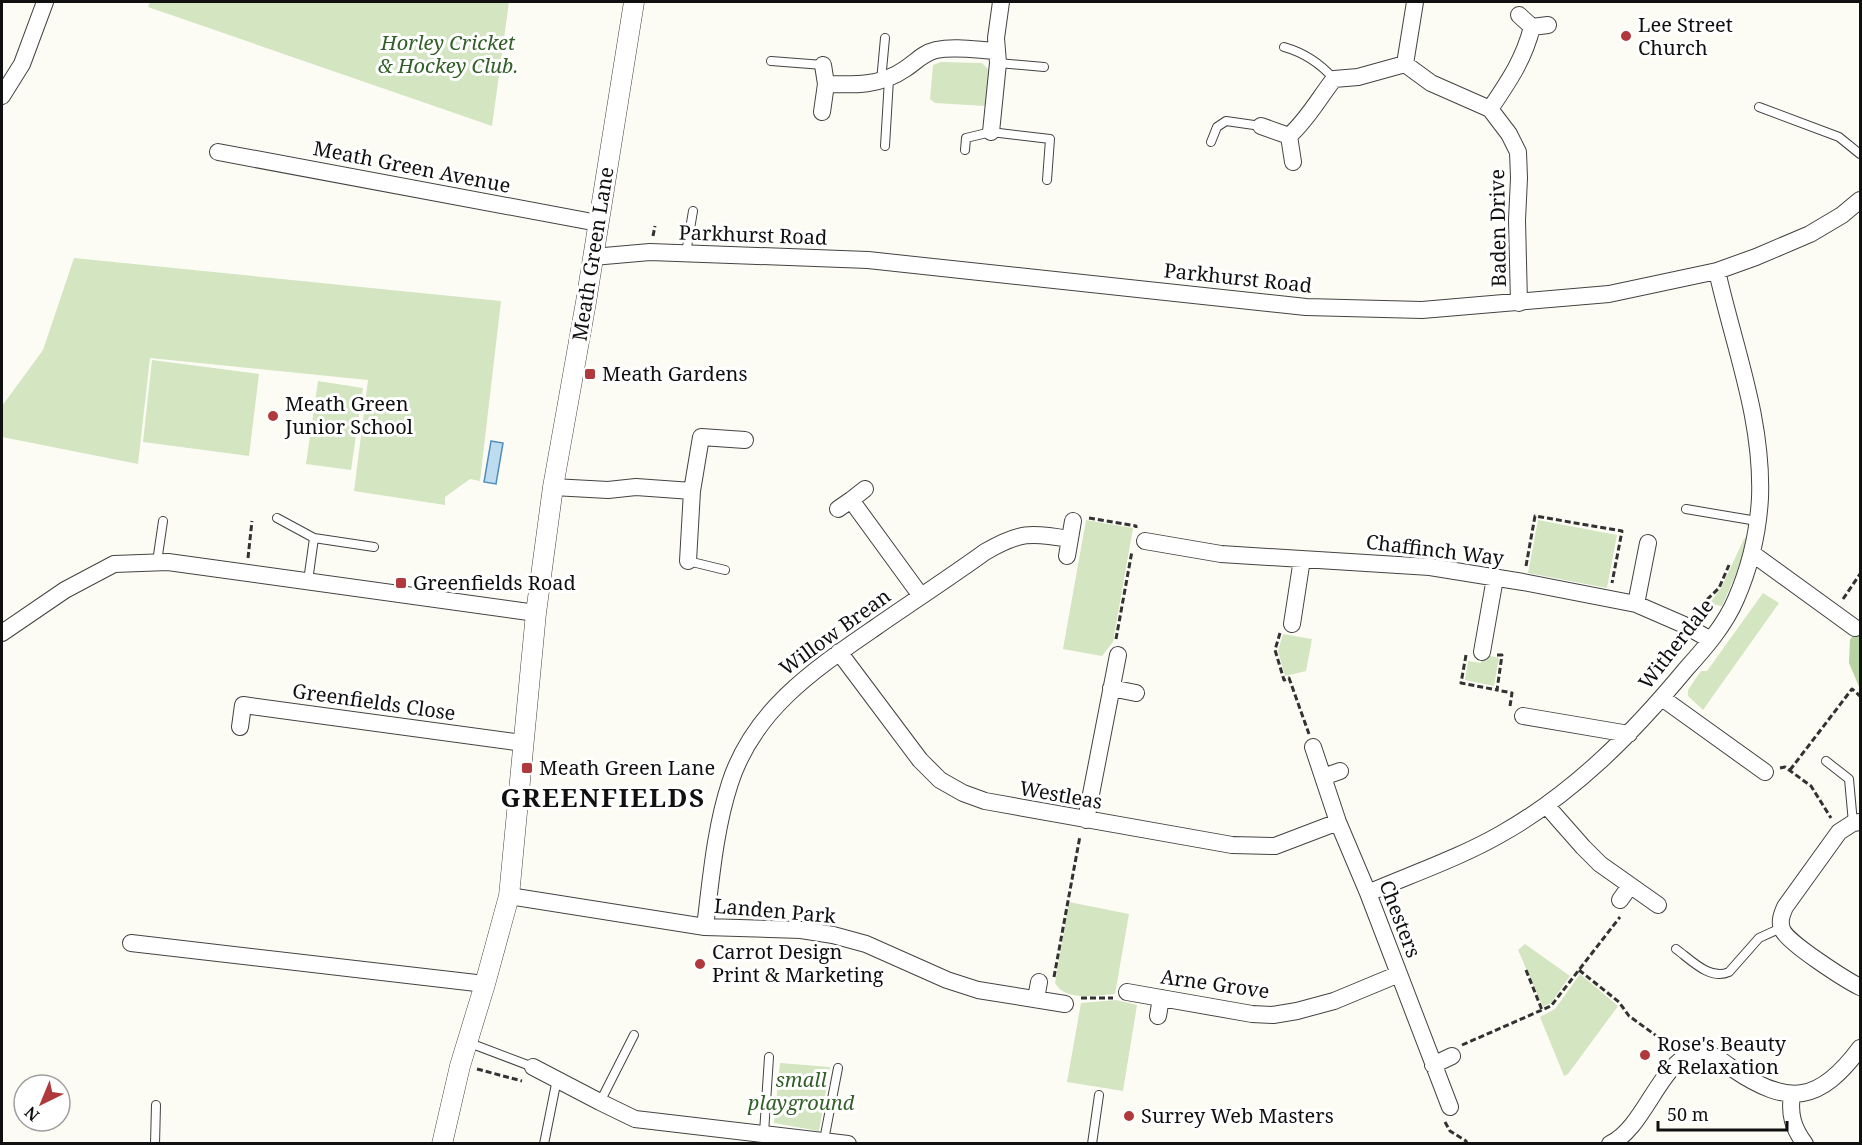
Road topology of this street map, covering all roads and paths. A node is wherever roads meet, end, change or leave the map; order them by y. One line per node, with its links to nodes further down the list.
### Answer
1 (45, 2): 16 (street)
2 (634, 2): 32 (street, Meath Green Lane)
3 (1000, 2): 8 (street)
4 (1415, 2): 10 (street)
5 (1519, 15): 18 (street)
6 (885, 38): 14 (lane)
7 (1284, 47): 13 (lane)
8 (997, 57): 12 (lane); 14 (street); 21 (street)
9 (771, 61): 11 (lane)
10 (1405, 64): 13 (street); 18 (street, Baden Drive)
11 (823, 65): 15 (street)
12 (1044, 67)
13 (1334, 79): 22 (street)
14 (885, 80): 15 (street); 24 (lane)
15 (825, 84): 19 (street)
16 (2, 96)
17 (1759, 107): 27 (lane)
18 (1490, 109): 36 (street, Baden Drive)
19 (822, 112)
20 (1261, 126): 22 (street); 23 (lane)
21 (992, 132): 25 (lane); 29 (lane)
22 (1289, 136): 28 (street)
23 (1211, 142)
24 (885, 146)
25 (965, 150)
26 (218, 152): 32 (street, Meath Green Avenue)
27 (1860, 154)
28 (1293, 162)
29 (1047, 180)
30 (1860, 200): 35 (street, Parkhurst Road)
31 (693, 211): 33 (lane)
32 (598, 223): 34 (street, Meath Green Lane)
33 (686, 254): 34 (street, Parkhurst Road); 36 (street, Parkhurst Road)
34 (593, 257): 38 (street, Meath Green Lane)
35 (1717, 271): 36 (street, Parkhurst Road); 46 (street, Witherdale)
36 (1520, 303)
37 (745, 440): 40 (street)
38 (553, 487): 40 (street); 67 (street, Meath Green Lane)
39 (865, 489): 64 (street)
40 (692, 491): 55 (street)
41 (1686, 509): 46 (lane)
42 (277, 519): 47 (lane)
43 (163, 520): 57 (lane)
44 (1073, 520): 48 (street); 49 (path)
45 (252, 521): 59 (path)
46 (1757, 521): 52 (street, Witherdale)
47 (314, 538): 51 (lane); 62 (lane)
48 (1070, 539): 53 (street); 64 (street, Willow Brean)
49 (1140, 540): 54 (street, Chaffinch Way); 76 (path)
50 (1648, 543): 66 (street)
51 (374, 547)
52 (1753, 554): 68 (street); 73 (street, Witherdale)
53 (1067, 556)
54 (1302, 559): 61 (street, Chaffinch Way); 69 (street)
55 (688, 561): 58 (lane)
56 (1731, 561): 70 (path)
57 (157, 562): 59 (street); 72 (street)
58 (725, 570)
59 (246, 573): 62 (street)
60 (1860, 574): 68 (path)
61 (1494, 578): 63 (street, Chaffinch Way); 75 (street)
62 (308, 581): 67 (street)
63 (1523, 582): 65 (street, Chaffinch Way); 65 (path)
64 (921, 596): 74 (street, Willow Brean)
65 (1609, 598): 66 (street, Chaffinch Way)
66 (1635, 604): 70 (street, Chaffinch Way)
67 (536, 613): 85 (street, Meath Green Lane)
68 (1833, 613): 71 (street)
69 (1292, 624): 86 (path)
70 (1682, 624): 73 (street, Chaffinch Way)
71 (1855, 628)
72 (2, 633)
73 (1711, 640): 81 (street, Witherdale)
74 (840, 652): 93 (street, Westleas); 101 (street, Willow Brean)
75 (1482, 652): 78 (path); 78 (path)
76 (1118, 655): 77 (street)
77 (1111, 688): 79 (street); 93 (street)
78 (1497, 690): 82 (path)
79 (1136, 693)
80 (1860, 696): 88 (path)
81 (1662, 699): 84 (street, Witherdale); 90 (street)
82 (1523, 716): 84 (street)
83 (240, 727): 85 (street, Greenfields Close)
84 (1629, 734): 92 (street, Witherdale)
85 (523, 743): 98 (street, Meath Green Lane)
86 (1313, 747): 91 (street, Chesters)
87 (1826, 760): 95 (lane)
88 (1790, 770): 90 (path); 95 (path)
89 (1340, 771): 91 (street)
90 (1765, 772)
91 (1323, 777): 94 (street, Chesters)
92 (1546, 805): 96 (street); 97 (street, Witherdale)
93 (1084, 820): 94 (street, Westleas); 108 (path)
94 (1338, 822): 97 (street, Chesters)
95 (1851, 826): 102 (street)
96 (1635, 889): 99 (street); 100 (street); 106 (path)
97 (1368, 893): 107 (street, Chesters)
98 (509, 896): 101 (street, Landen Park); 109 (street, Meath Green Lane)
99 (1620, 900)
100 (1658, 905)
101 (705, 927): 113 (street, Landen Park)
102 (1781, 928): 104 (lane); 110 (street)
103 (131, 943): 109 (street)
104 (1676, 949)
105 (1526, 970): 115 (path)
106 (1579, 970): 115 (path); 121 (path)
107 (1399, 974): 112 (street, Arne Grove); 123 (street, Chesters)
108 (1046, 982): 113 (street)
109 (486, 984): 118 (street, Meath Green Lane)
110 (1860, 987)
111 (1127, 992): 112 (street, Arne Grove); 114 (path)
112 (1161, 998): 116 (street)
113 (1036, 999): 114 (street, Landen Park)
114 (1065, 1005)
115 (1542, 1010): 120 (path)
116 (1158, 1016)
117 (634, 1035): 129 (lane)
118 (467, 1042): 124 (lane); 135 (street, Meath Green Lane)
119 (1860, 1048): 128 (street)
120 (1457, 1051): 123 (street)
121 (1686, 1056): 128 (street); 140 (street)
122 (769, 1057): 132 (lane)
123 (1433, 1065): 131 (street, Chesters)
124 (533, 1066): 126 (street)
125 (838, 1068): 133 (lane)
126 (557, 1079): 129 (street); 136 (lane)
127 (1099, 1095): 138 (lane)
128 (1792, 1095): 141 (street)
129 (600, 1102): 132 (street)
130 (156, 1105): 134 (lane)
131 (1450, 1107): 139 (path)
132 (764, 1133): 133 (street)
133 (824, 1140): 137 (street)
134 (155, 1143)
135 (442, 1143)
136 (544, 1143)
137 (848, 1143)
138 (1092, 1143)
139 (1467, 1143)
140 (1612, 1143)
141 (1805, 1143)

